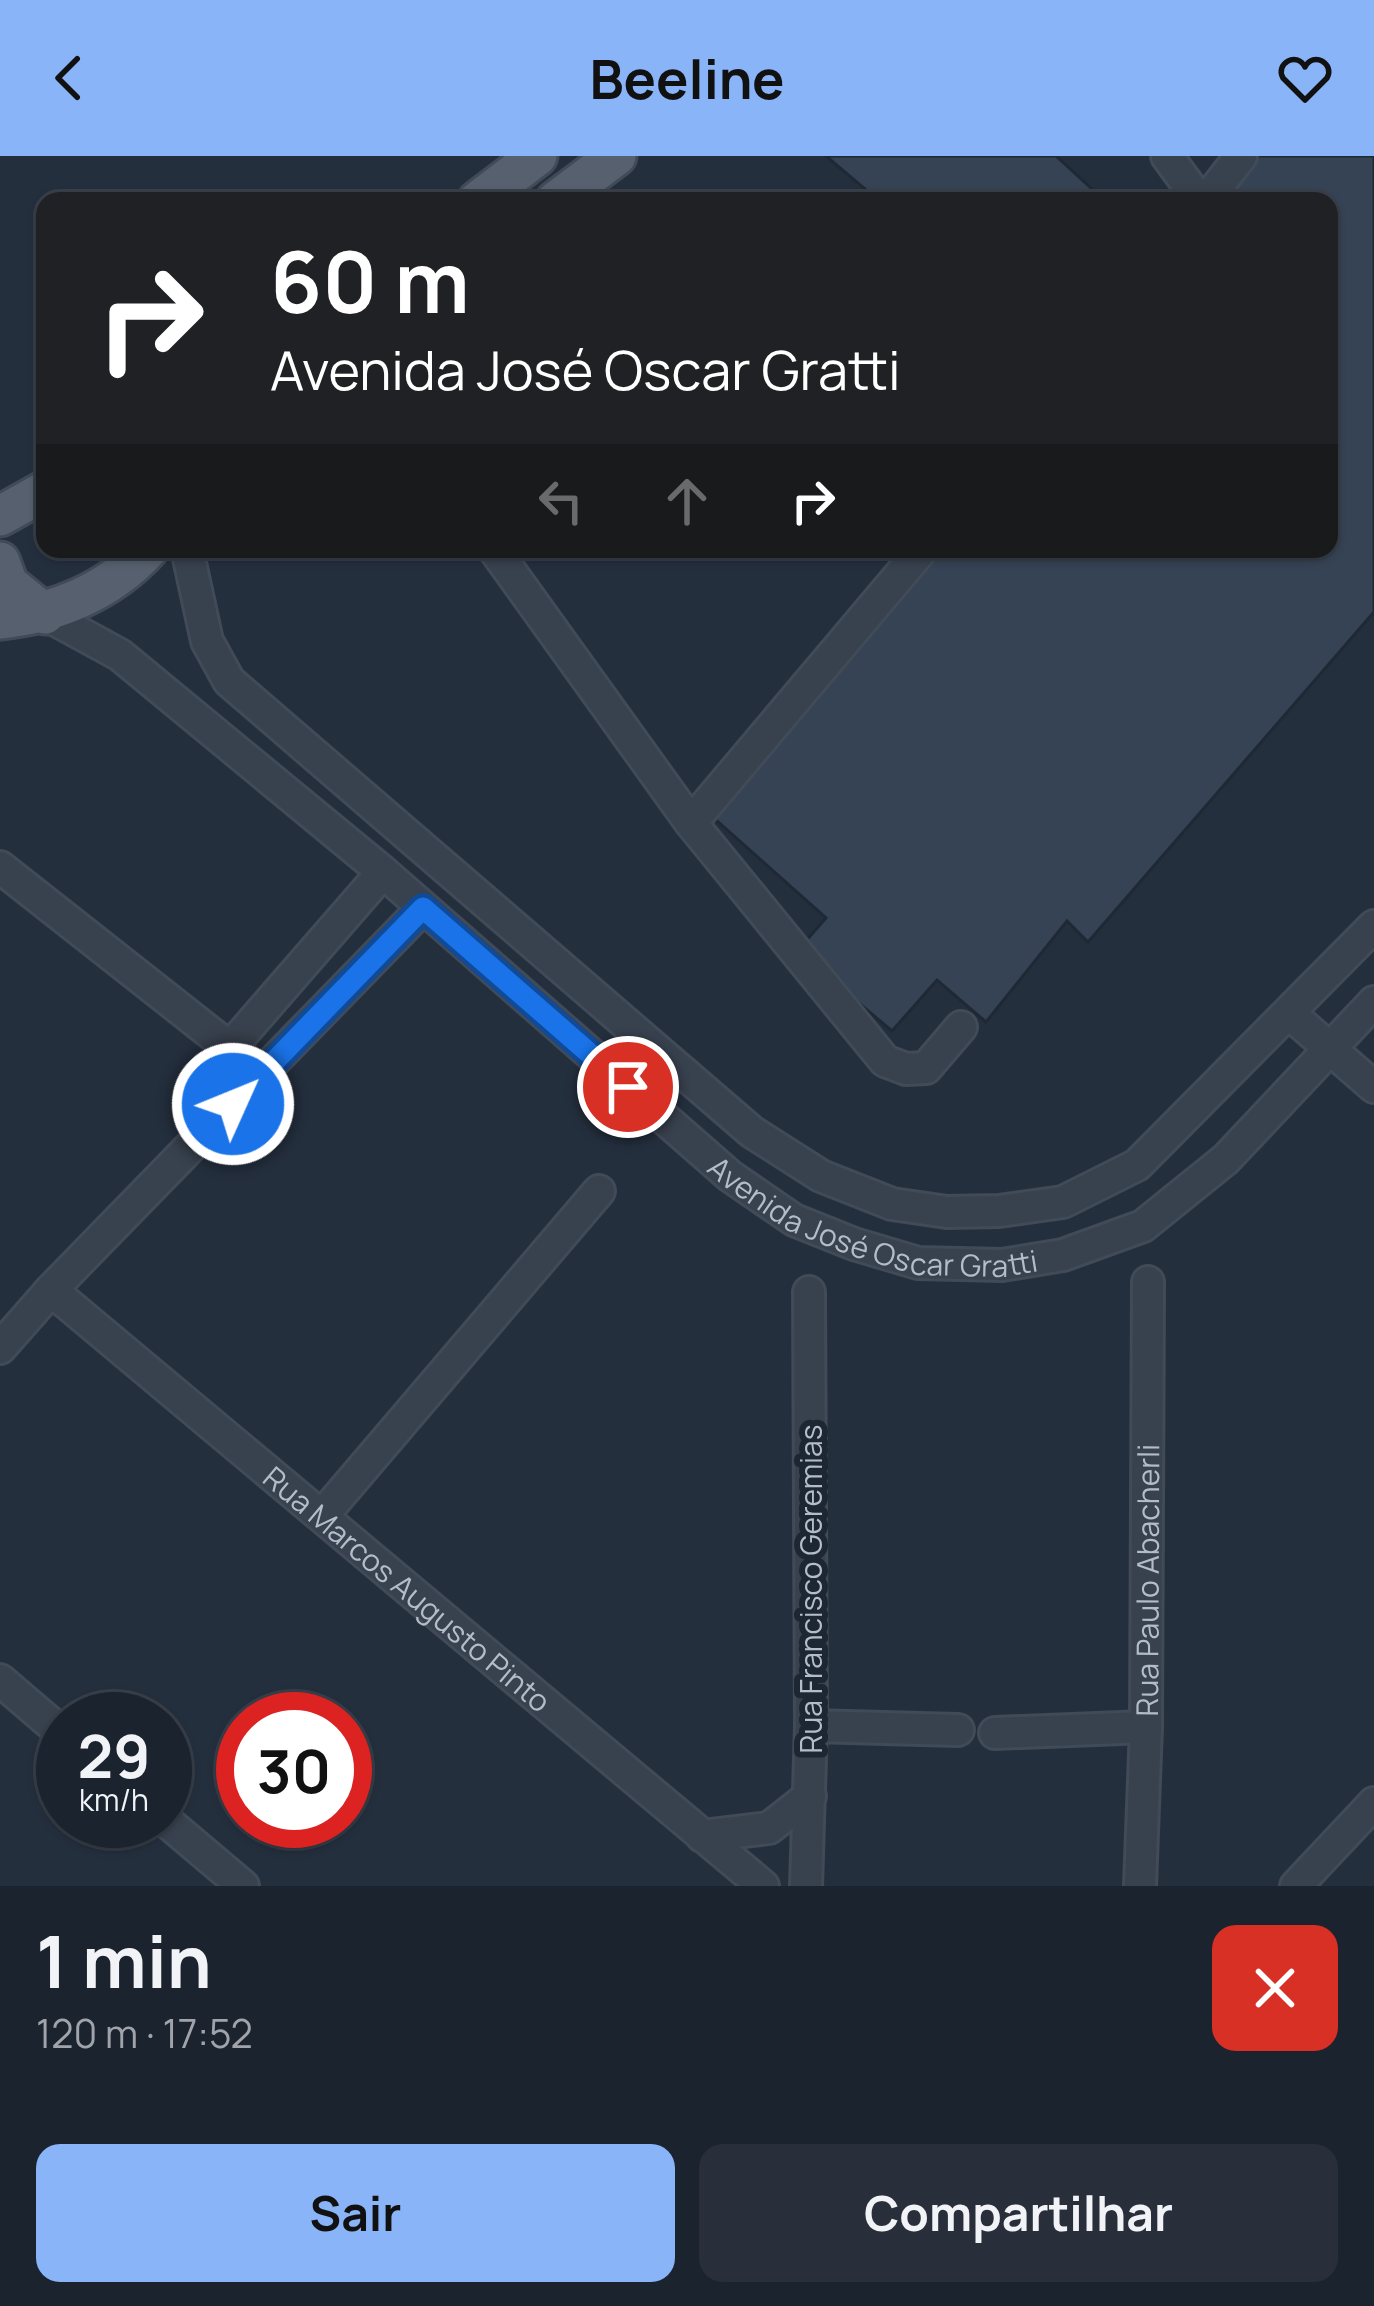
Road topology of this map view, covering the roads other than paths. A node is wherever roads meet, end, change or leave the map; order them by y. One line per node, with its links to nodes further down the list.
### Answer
1 (537, 156): 5 (main road)
2 (616, 156): 6 (main road)
3 (1167, 156): 7 (street)
4 (1241, 156): 8 (street)
5 (490, 192)
6 (568, 192)
7 (1196, 192)
8 (1211, 192)
9 (36, 496): 10 (main road)
10 (0, 517)
11 (137, 558): 16 (main road)
12 (189, 558): 25 (street, Avenida José Oscar Gratti)
13 (500, 558): 18 (street)
14 (914, 558): 18 (street)
15 (0, 562): 16 (main road)
16 (44, 614): 17 (main road); 20 (street, Avenida José Oscar Gratti)
17 (0, 619)
18 (691, 823): 26 (street)
19 (0, 867): 27 (street)
20 (383, 872): 21 (street, Avenida José Oscar Gratti); 27 (street)
21 (423, 908): 28 (street, Avenida José Oscar Gratti); 29 (street)
22 (1374, 926): 23 (street, Avenida José Oscar Gratti)
23 (1332, 971): 24 (street); 25 (street, Avenida José Oscar Gratti)
24 (1373, 1007): 28 (street, Avenida José Oscar Gratti)
25 (1290, 1014): 28 (street)
26 (962, 1027)
27 (229, 1049): 29 (street); 31 (street)
28 (1328, 1049): 30 (street)
29 (264, 1075): 31 (street)
30 (1374, 1087)
31 (202, 1132): 34 (street)
32 (599, 1191): 39 (street)
33 (1148, 1282): 43 (street, Rua Paulo Abacherli)
34 (51, 1290): 37 (street); 39 (street, Rua Marcos Augusto Pinto)
35 (809, 1292): 42 (street, Rua Francisco Geremias)
36 (0, 1297): 37 (street)
37 (26, 1317): 38 (street)
38 (0, 1348)
39 (322, 1516): 48 (street, Rua Marcos Augusto Pinto)
40 (0, 1680): 41 (street)
41 (36, 1710)
42 (812, 1726): 44 (street); 46 (street, Rua Francisco Geremias)
43 (1146, 1727): 45 (street); 50 (street, Rua Paulo Abacherli)
44 (958, 1730)
45 (994, 1733)
46 (810, 1796): 48 (street); 53 (street, Rua Francisco Geremias)
47 (1371, 1813): 54 (street)
48 (702, 1836): 52 (street, Rua Marcos Augusto Pinto)
49 (192, 1843): 51 (street)
50 (1143, 1883)
51 (243, 1886)
52 (763, 1886)
53 (806, 1886)
54 (1296, 1886)

